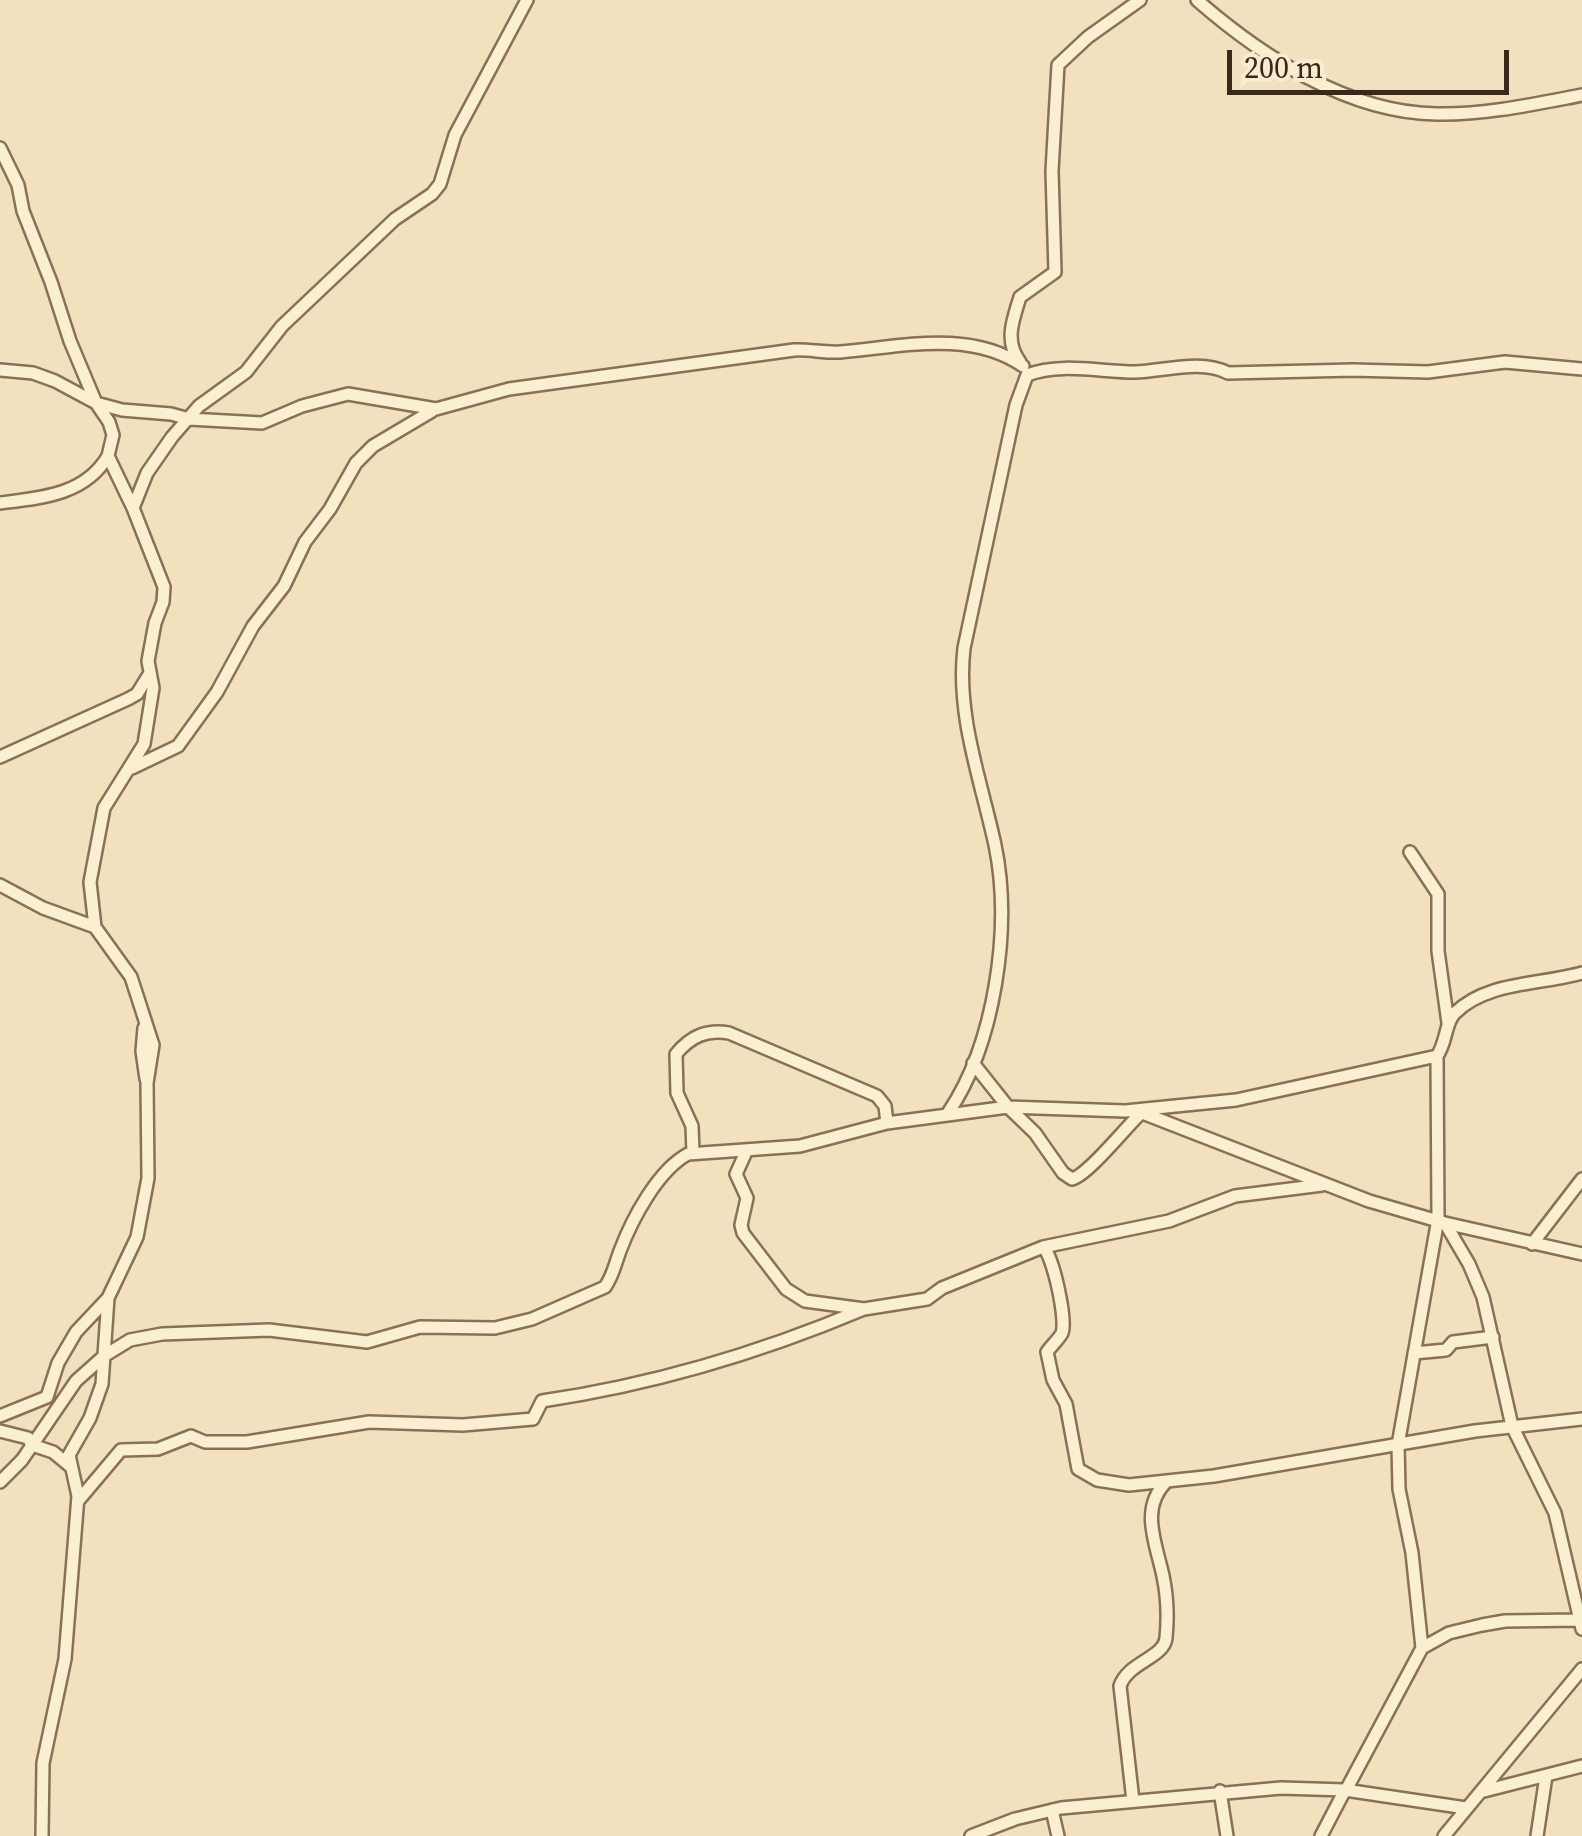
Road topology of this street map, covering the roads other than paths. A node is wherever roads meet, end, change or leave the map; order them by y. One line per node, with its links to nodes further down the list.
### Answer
1 (527, 0): 11 (street)
2 (1140, 0): 8 (street)
3 (1197, 0): 4 (street)
4 (1582, 95)
5 (0, 148): 9 (street)
6 (1582, 369): 8 (street)
7 (0, 370): 9 (street)
8 (1025, 370): 10 (street); 26 (street)
9 (96, 403): 11 (street); 12 (street)
10 (436, 409): 11 (street); 19 (street)
11 (188, 419): 14 (street)
12 (108, 456): 13 (street); 14 (street)
13 (0, 503)
14 (133, 508): 15 (street)
15 (148, 661): 16 (street); 17 (street)
16 (153, 688): 17 (street); 19 (street)
17 (138, 694): 18 (street)
18 (0, 758)
19 (130, 769): 22 (street)
20 (1410, 852): 24 (street)
21 (0, 885): 22 (street)
22 (95, 927): 40 (street)
23 (1582, 973): 24 (street)
24 (1448, 1023): 25 (street)
25 (1437, 1056): 28 (street); 36 (street)
26 (973, 1064): 27 (street); 30 (street)
27 (1008, 1107): 28 (street); 29 (street); 30 (street)
28 (1126, 1111): 29 (street)
29 (1142, 1112): 35 (street)
30 (948, 1113): 31 (street)
31 (887, 1123): 32 (street); 33 (street)
32 (746, 1152): 33 (street); 41 (street)
33 (693, 1153): 44 (street)
34 (1582, 1179): 37 (street)
35 (1322, 1185): 36 (street); 38 (street)
36 (1441, 1221): 37 (street); 42 (street); 43 (street)
37 (1532, 1244): 39 (street)
38 (1043, 1246): 41 (street); 52 (street)
39 (1582, 1254)
40 (108, 1298): 44 (street); 45 (street)
41 (864, 1308): 54 (street)
42 (1493, 1337): 43 (street); 47 (street)
43 (1414, 1353): 50 (street)
44 (104, 1356): 49 (street); 51 (street)
45 (0, 1416)
46 (1582, 1419): 47 (street)
47 (1512, 1426): 50 (street); 55 (street)
48 (0, 1431): 49 (street)
49 (32, 1445): 51 (street); 53 (street)
50 (1398, 1445): 52 (street); 56 (street)
51 (70, 1466): 54 (street)
52 (1167, 1481): 63 (street)
53 (0, 1482)
54 (75, 1504): 66 (street)
55 (1580, 1624): 56 (street)
56 (1422, 1648): 60 (street)
57 (1582, 1668): 62 (street)
58 (1582, 1766): 59 (street)
59 (1546, 1776): 62 (street); 72 (street)
60 (1345, 1791): 61 (street); 64 (street); 70 (street)
61 (1220, 1792): 63 (street); 69 (street)
62 (1483, 1792): 64 (street)
63 (1132, 1801): 65 (street)
64 (1466, 1808): 71 (street)
65 (1052, 1810): 67 (street); 68 (street)
66 (42, 1836)
67 (971, 1836)
68 (1058, 1836)
69 (1226, 1836)
70 (1321, 1836)
71 (1444, 1836)
72 (1537, 1836)

